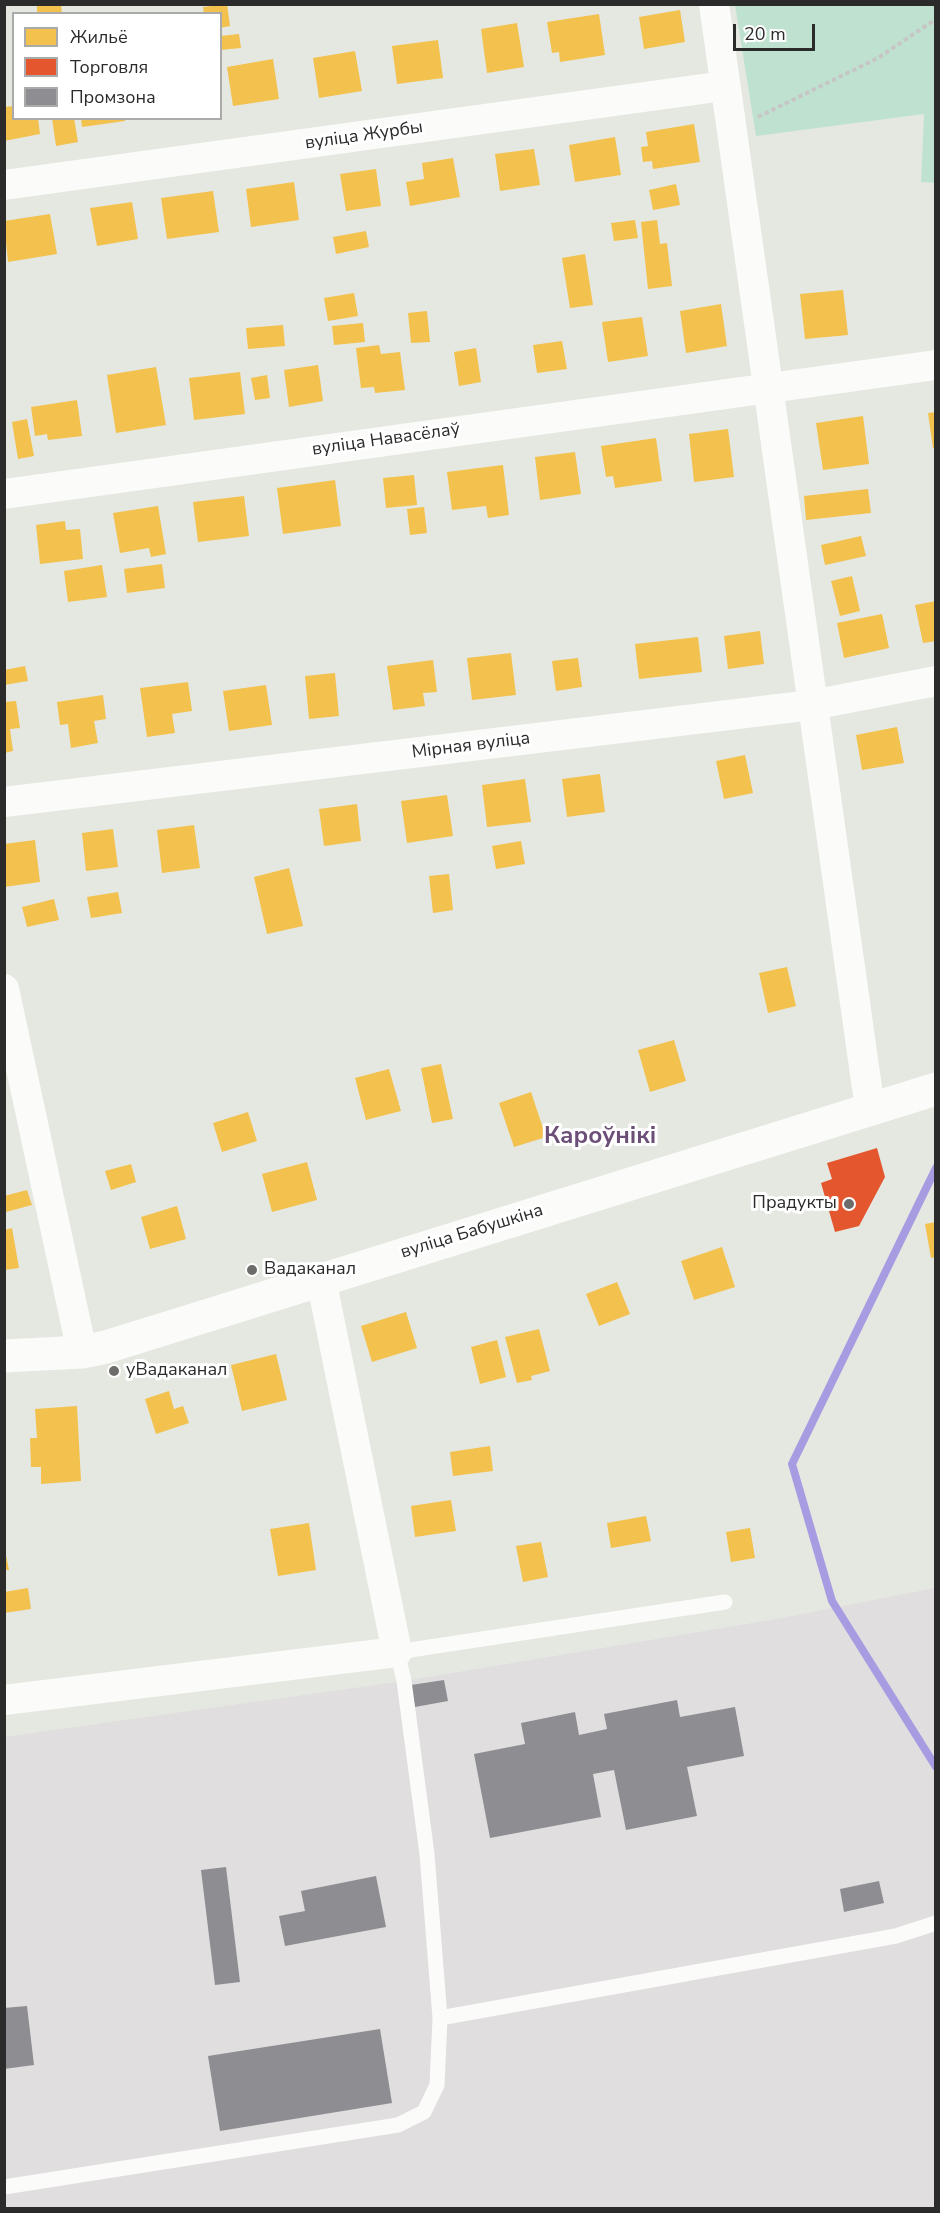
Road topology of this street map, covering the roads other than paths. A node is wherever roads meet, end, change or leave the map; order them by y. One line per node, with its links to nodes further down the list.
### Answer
1 (714, 4): 2 (street)
2 (724, 86): 3 (street, вуліца Журбы); 5 (street)
3 (4, 186)
4 (936, 365): 5 (street, вуліца Навасёлаў)
5 (767, 386): 6 (street, вуліца Навасёлаў); 8 (street)
6 (4, 494)
7 (936, 681): 8 (street, Мірная вуліца)
8 (812, 705): 9 (street, Мірная вуліца); 12 (street)
9 (4, 802)
10 (4, 989): 14 (street)
11 (936, 1089): 12 (street, вуліца Бабушкіна)
12 (870, 1108): 13 (street, вуліца Бабушкіна)
13 (321, 1279): 14 (street, вуліца Бабушкіна); 17 (street)
14 (82, 1352): 15 (street, вуліца Бабушкіна)
15 (4, 1356)
16 (725, 1602): 17 (lane)
17 (396, 1652): 18 (street); 20 (lane)
18 (4, 1700)
19 (936, 1923): 20 (lane)
20 (440, 2018): 21 (lane)
21 (4, 2187)

